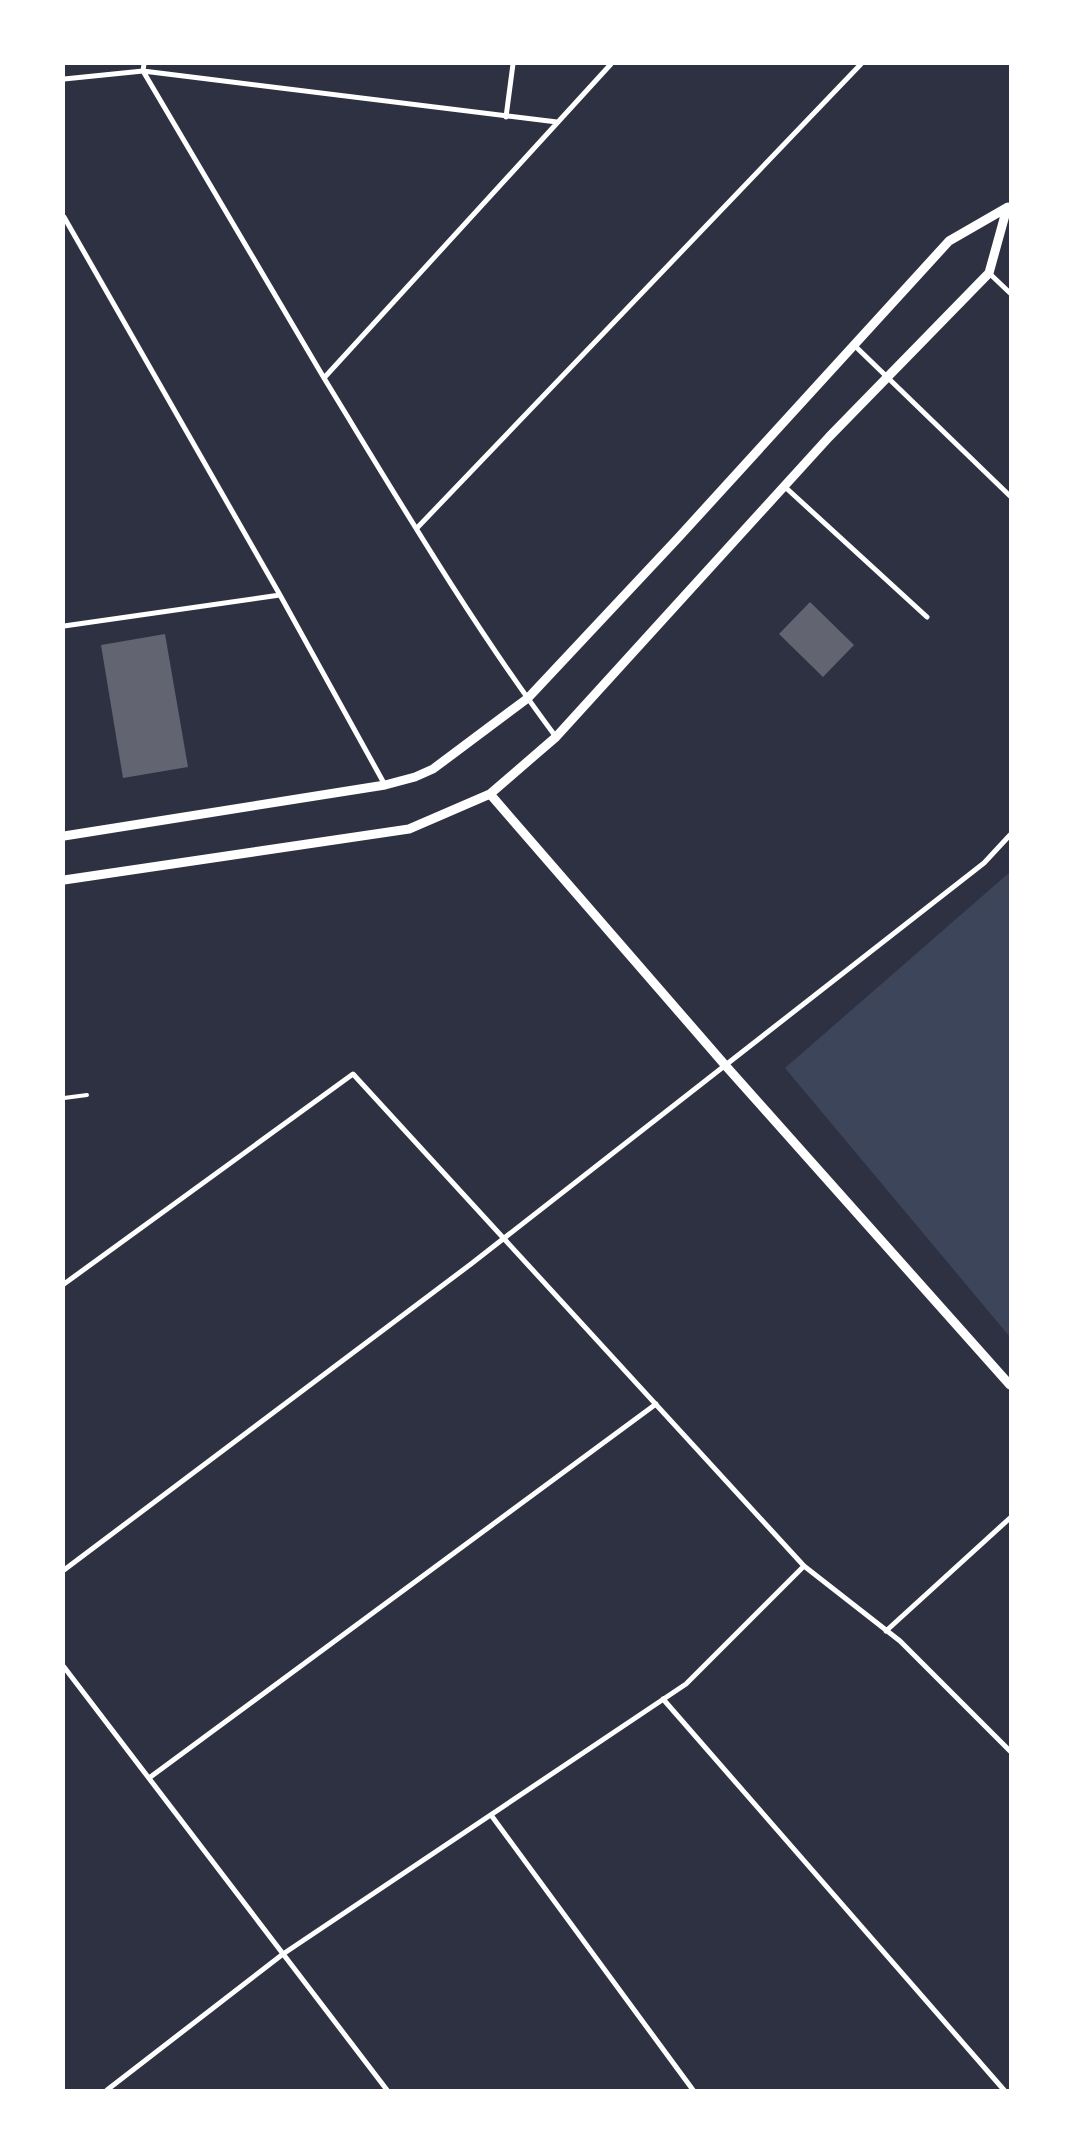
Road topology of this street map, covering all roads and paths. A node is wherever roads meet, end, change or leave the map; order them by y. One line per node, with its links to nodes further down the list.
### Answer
1 (144, 64): 5 (street)
2 (513, 64): 7 (street)
3 (611, 64): 8 (street)
4 (861, 64): 18 (street)
5 (143, 71): 6 (street); 7 (street); 15 (street)
6 (64, 79)
7 (506, 117): 8 (street)
8 (557, 122): 15 (street)
9 (1009, 206): 11 (street); 13 (street)
10 (64, 217): 19 (street)
11 (989, 273): 12 (street); 14 (street)
12 (1010, 293)
13 (854, 345): 14 (street); 22 (street)
14 (887, 377): 16 (street); 17 (street)
15 (324, 378): 18 (street)
16 (784, 486): 20 (street); 23 (street)
17 (1010, 496)
18 (417, 528): 22 (street)
19 (280, 595): 21 (street); 24 (street)
20 (926, 617)
21 (64, 626)
22 (528, 698): 23 (street); 24 (street)
23 (556, 737): 25 (street)
24 (385, 785): 27 (street)
25 (490, 794): 28 (street); 29 (street)
26 (1010, 835): 29 (street)
27 (64, 836)
28 (64, 880)
29 (726, 1066): 32 (street); 34 (street)
30 (87, 1095): 31 (lane)
31 (64, 1098)
32 (504, 1238): 33 (street); 35 (street); 38 (street)
33 (64, 1284)
34 (1010, 1385)
35 (656, 1404): 37 (street); 43 (street)
36 (1010, 1518): 39 (street)
37 (804, 1566): 39 (street); 41 (street)
38 (64, 1570)
39 (886, 1631): 42 (street)
40 (64, 1667): 43 (street)
41 (663, 1699): 44 (street); 49 (street)
42 (1010, 1750)
43 (149, 1778): 45 (street)
44 (491, 1815): 45 (street); 48 (street)
45 (283, 1954): 46 (street); 47 (street)
46 (107, 2090)
47 (387, 2090)
48 (693, 2090)
49 (1004, 2090)

